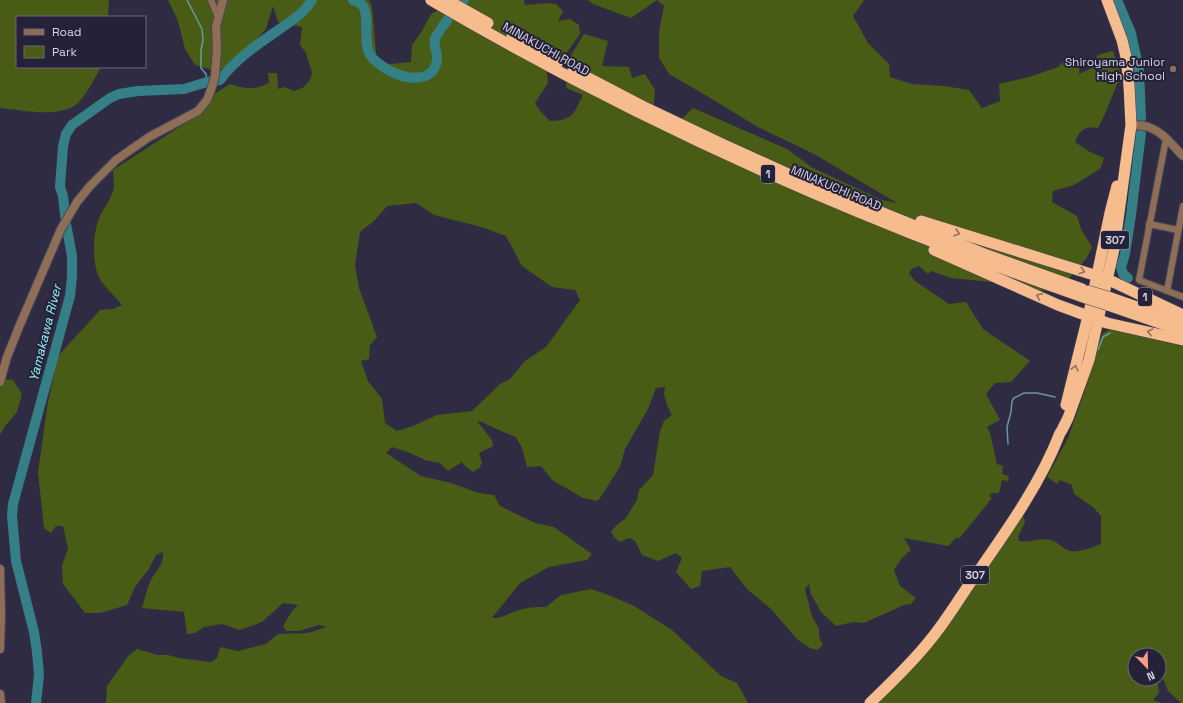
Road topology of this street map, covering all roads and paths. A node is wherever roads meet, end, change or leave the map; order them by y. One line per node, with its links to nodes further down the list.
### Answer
1 (211, 0): 7 (street)
2 (223, 0): 7 (street)
3 (432, 0): 5 (highway, MINAKUCHI ROAD / 1)
4 (1106, 0): 8 (highway, 307)
5 (445, 2): 6 (highway, MINAKUCHI ROAD / 1)
6 (466, 16): 12 (highway, MINAKUCHI ROAD / 1); 14 (highway, MINAKUCHI ROAD / 1)
7 (218, 17): 32 (street)
8 (1131, 125): 9 (street); 11 (highway, 307)
9 (1166, 139): 10 (street); 15 (street)
10 (1183, 156)
11 (1126, 159): 19 (highway, 307); 20 (highway, 307)
12 (853, 201): 19 (highway, 1, one-way to 19); 22 (highway, MINAKUCHI ROAD / 1)
13 (1183, 206): 16 (street)
14 (871, 217): 22 (highway, MINAKUCHI ROAD / 1); 26 (highway, 1, one-way to 14)
15 (1149, 224): 16 (street); 21 (street)
16 (1178, 230): 17 (street)
17 (1176, 244): 18 (street); 21 (street)
18 (1183, 245)
19 (1096, 275): 20 (highway, 1); 26 (highway, 307)
20 (1107, 279): 25 (highway, 1); 26 (highway, 307)
21 (1167, 291): 23 (street)
22 (1086, 294): 24 (highway, MINAKUCHI ROAD / 1, bridge)
23 (1183, 298)
24 (1108, 301): 27 (highway, MINAKUCHI ROAD / 1); 29 (highway, MINAKUCHI ROAD / 1)
25 (1183, 315)
26 (1093, 318): 28 (highway, 1); 30 (highway, 307); 33 (highway, 307, one-way to 26)
27 (1183, 323)
28 (1116, 325): 30 (highway); 31 (highway, 1, one-way to 28)
29 (1183, 331)
30 (1094, 338): 33 (highway, 307)
31 (1183, 340)
32 (0, 382)
33 (1060, 433): 38 (highway, 307)
34 (0, 569): 35 (street)
35 (0, 649)
36 (0, 694): 37 (street)
37 (2, 703)
38 (870, 703)

